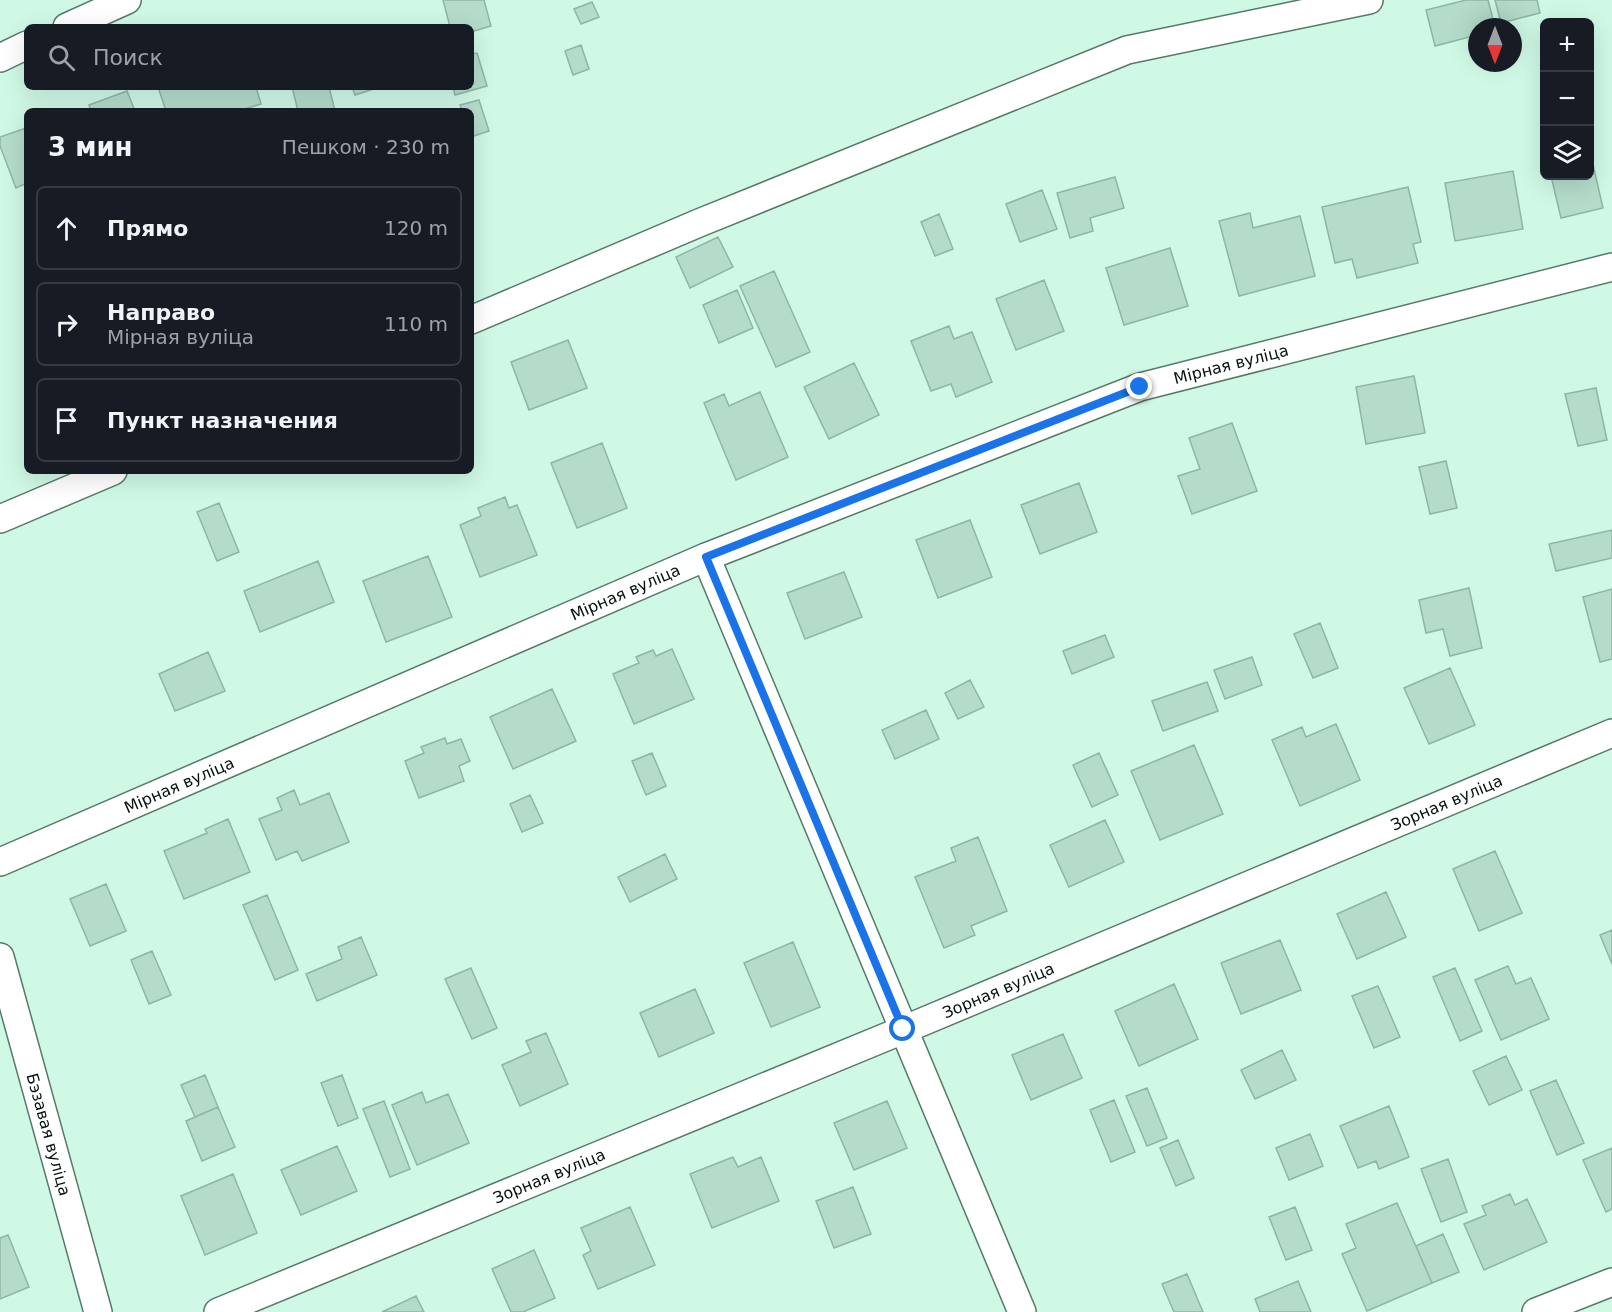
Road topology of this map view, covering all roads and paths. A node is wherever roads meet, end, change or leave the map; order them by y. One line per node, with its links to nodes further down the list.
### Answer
1 (127, 0): 3 (street)
2 (1369, 0): 7 (street)
3 (74, 24)
4 (24, 46): 5 (street)
5 (0, 57)
6 (1612, 267): 10 (street, Мірная вуліца)
7 (474, 319)
8 (106, 474): 9 (street)
9 (0, 519)
10 (706, 557): 12 (street, Мірная вуліца); 14 (street)
11 (1612, 733): 14 (street, Зорная вуліца)
12 (0, 862)
13 (0, 957): 16 (street, Бэзавая вуліца)
14 (903, 1029): 17 (street, Зорная вуліца); 18 (street)
15 (1612, 1282): 19 (street)
16 (98, 1312)
17 (218, 1312)
18 (1022, 1312)
19 (1536, 1312)

